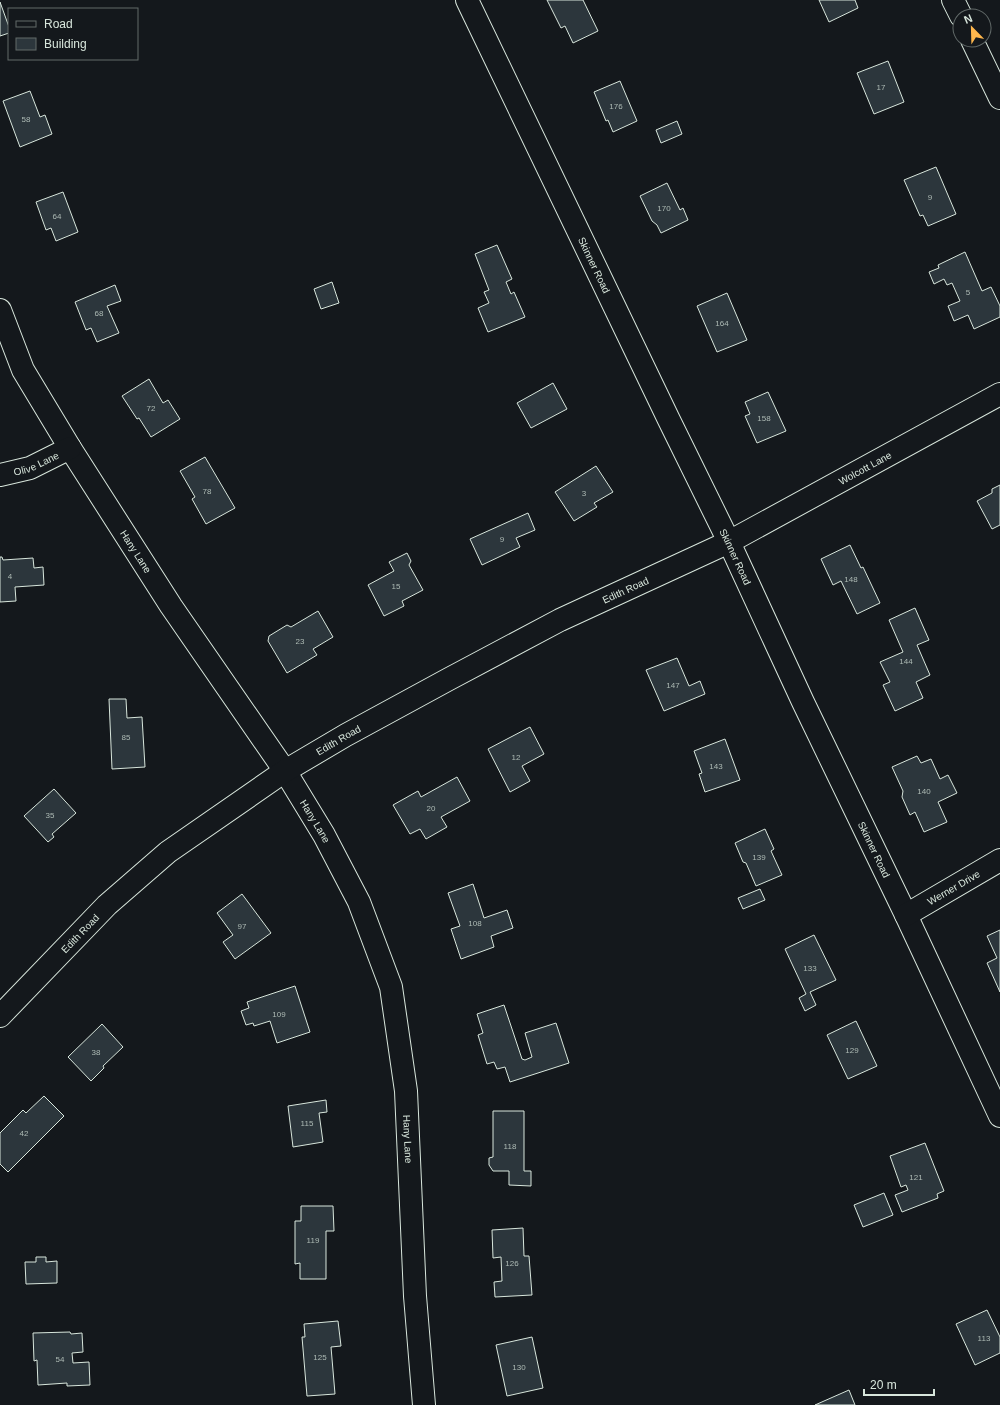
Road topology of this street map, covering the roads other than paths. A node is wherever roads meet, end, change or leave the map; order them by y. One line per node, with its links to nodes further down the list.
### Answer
1 (467, 0): 8 (street, Skinner Road)
2 (976, 48): 3 (street)
3 (1000, 98)
4 (0, 310): 6 (street, Hany Lane)
5 (1000, 394): 8 (street, Wolcott Lane)
6 (70, 448): 7 (street, Olive Lane); 9 (street, Hany Lane)
7 (0, 475)
8 (729, 542): 9 (street, Edith Road); 11 (street, Skinner Road)
9 (285, 771): 12 (street, Edith Road); 14 (street, Hany Lane)
10 (1000, 860): 11 (street, Werner Drive)
11 (906, 914): 13 (street, Skinner Road)
12 (0, 1016)
13 (1000, 1116)
14 (424, 1405)

